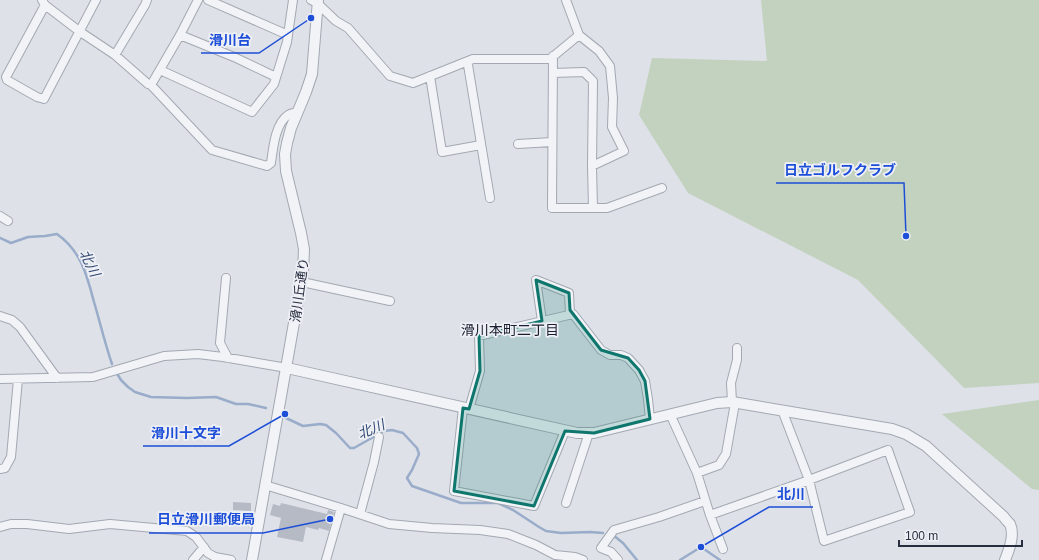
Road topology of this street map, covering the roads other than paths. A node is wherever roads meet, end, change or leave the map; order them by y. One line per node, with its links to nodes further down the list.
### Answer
1 (96, 0): 9 (street)
2 (146, 0): 13 (street)
3 (198, 0): 10 (street)
4 (208, 0): 12 (street)
5 (293, 0): 12 (street)
6 (566, 0): 11 (street)
7 (315, 1): 18 (street); 21 (street, 滑川丘通り)
8 (43, 3): 9 (street); 9 (street)
9 (79, 31): 13 (street)
10 (180, 35): 16 (street); 19 (street)
11 (579, 35): 14 (street); 25 (street)
12 (288, 36): 19 (street)
13 (115, 55): 20 (street)
14 (553, 56): 17 (street); 18 (street)
15 (468, 65): 24 (street)
16 (160, 70): 19 (street); 20 (street)
17 (553, 73): 22 (street); 25 (street)
18 (430, 76): 24 (street)
19 (276, 77)
20 (151, 85): 21 (street)
21 (298, 112): 32 (street, 滑川丘通り)
22 (552, 142): 23 (street); 28 (street)
23 (518, 144)
24 (481, 145): 27 (street)
25 (592, 166): 28 (street)
26 (662, 188): 28 (street)
27 (490, 198)
28 (593, 208)
29 (0, 216): 30 (street)
30 (8, 221)
31 (226, 278): 38 (street)
32 (302, 282): 33 (street); 39 (street, 滑川丘通り)
33 (390, 301)
34 (570, 315): 36 (street); 36 (street); 47 (street)
35 (0, 316): 40 (street)
36 (542, 321): 44 (street)
37 (737, 348): 43 (street)
38 (228, 358): 39 (street); 40 (street)
39 (287, 368): 44 (street); 54 (street, 滑川丘通り)
40 (57, 378): 42 (street)
41 (0, 379): 42 (street)
42 (18, 379): 51 (street)
43 (733, 402): 45 (street); 46 (street); 52 (street)
44 (466, 408): 48 (street); 48 (street)
45 (782, 410): 53 (street); 69 (street)
46 (670, 414): 47 (street); 52 (street)
47 (650, 419): 49 (street)
48 (565, 431): 49 (street)
49 (589, 433): 56 (street)
50 (379, 438): 58 (street)
51 (0, 469)
52 (696, 473): 55 (street)
53 (809, 480): 53 (street); 59 (street)
54 (265, 485): 57 (street); 65 (street, 滑川丘通り)
55 (705, 501): 59 (street); 68 (street)
56 (566, 503)
57 (341, 508): 58 (street); 66 (street)
58 (360, 514): 67 (street)
59 (710, 515): 62 (street)
60 (0, 527): 61 (street)
61 (204, 547): 63 (street); 64 (street)
62 (723, 549)
63 (193, 560)
64 (230, 560)
65 (252, 560)
66 (326, 560)
67 (583, 560)
68 (618, 560)
69 (1005, 560)

